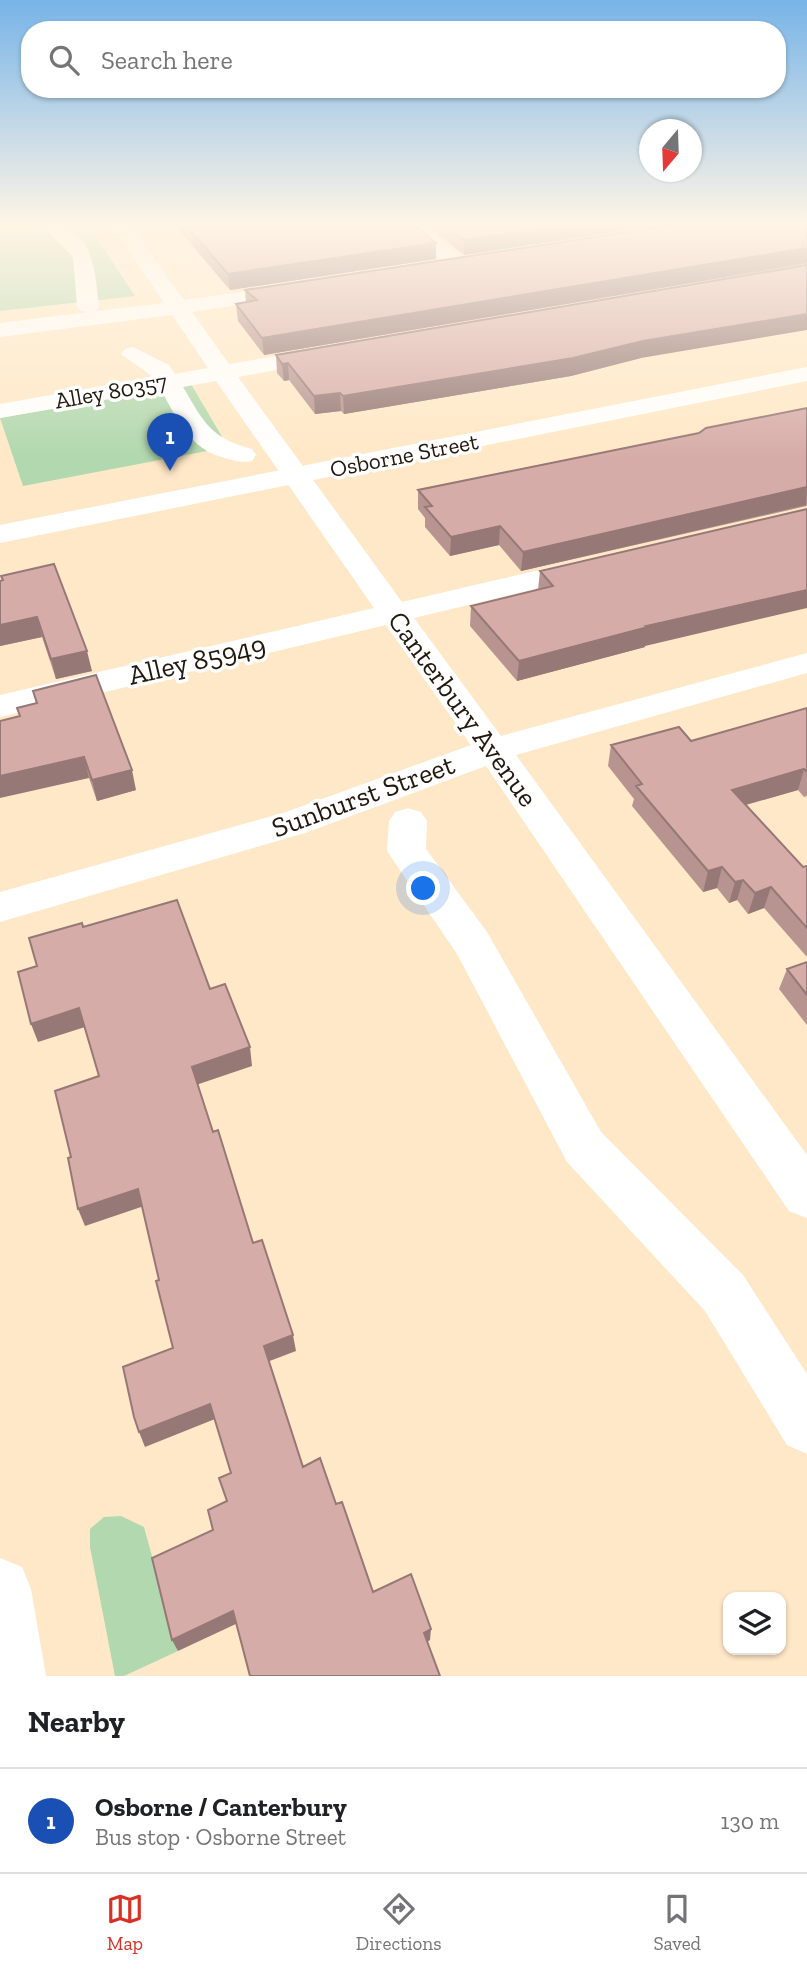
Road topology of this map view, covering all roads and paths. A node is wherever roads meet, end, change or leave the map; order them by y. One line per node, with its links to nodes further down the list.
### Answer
1 (88, 301): 4 (street)
2 (172, 301): 5 (street, Canterbury Avenue)
3 (222, 301): 5 (street)
4 (88, 306)
5 (177, 308): 6 (street); 9 (street, Canterbury Avenue)
6 (0, 330)
7 (352, 350): 9 (street, Alley 80357)
8 (133, 354): 11 (street)
9 (223, 372): 11 (street, Alley 80357); 14 (street, Canterbury Avenue)
10 (807, 374): 14 (street, Osborne Street)
11 (167, 382): 12 (street, Alley 80357); 13 (street)
12 (0, 411)
13 (243, 455)
14 (294, 476): 15 (street, Osborne Street); 17 (street, Canterbury Avenue)
15 (0, 534)
16 (621, 560): 17 (street, Alley 85949)
17 (395, 614): 19 (street, Alley 85949); 20 (street, Canterbury Avenue)
18 (807, 663): 20 (street, Sunburst Street)
19 (0, 706)
20 (493, 750): 22 (street, Sunburst Street); 23 (street, Canterbury Avenue)
21 (408, 821): 24 (street)
22 (0, 907)
23 (807, 1195)
24 (807, 1425)
25 (0, 1589): 26 (street)
26 (13, 1676)

